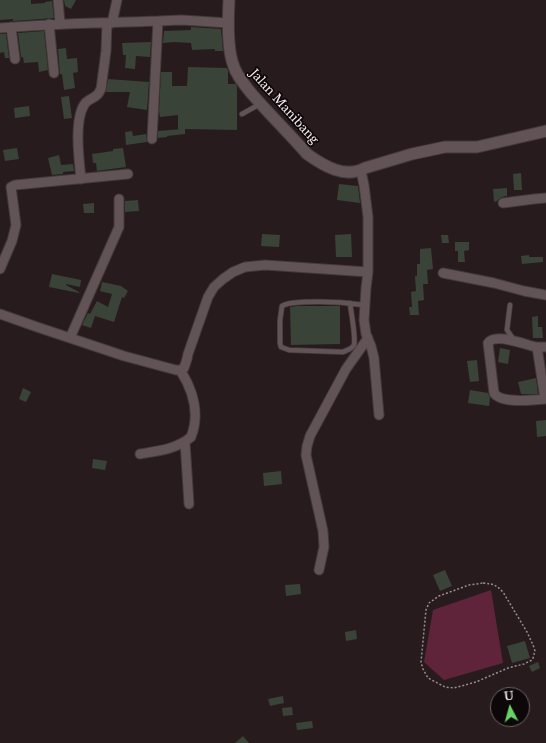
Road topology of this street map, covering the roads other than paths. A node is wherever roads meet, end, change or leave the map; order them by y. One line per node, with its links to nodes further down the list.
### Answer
1 (58, 0): 5 (street)
2 (117, 0): 6 (street)
3 (229, 0): 7 (street, Jalan Manibang)
4 (158, 21): 6 (street); 7 (street); 16 (street)
5 (60, 23): 6 (street); 8 (street)
6 (109, 23): 19 (street)
7 (228, 23): 13 (street, Jalan Manibang)
8 (49, 24): 9 (street); 12 (street)
9 (11, 27): 10 (street); 11 (street)
10 (0, 28)
11 (14, 59)
12 (54, 73)
13 (260, 104): 14 (lane); 17 (street, Jalan Manibang)
14 (242, 114)
15 (546, 131): 17 (street, Jalan Manibang)
16 (152, 139)
17 (361, 170): 24 (street)
18 (128, 174): 19 (street)
19 (81, 179): 23 (street)
20 (546, 198): 22 (street)
21 (119, 199): 31 (street)
22 (503, 203)
23 (0, 269)
24 (368, 272): 28 (street); 35 (street)
25 (443, 273): 26 (street)
26 (546, 295)
27 (350, 303): 27 (lane); 28 (lane)
28 (364, 305): 32 (street)
29 (510, 305): 33 (lane)
30 (0, 314): 31 (street)
31 (70, 338): 35 (street)
32 (368, 338): 37 (street); 41 (street)
33 (515, 341): 34 (street); 36 (street)
34 (543, 345): 36 (street)
35 (180, 370): 38 (street)
36 (546, 399)
37 (379, 415)
38 (185, 442): 39 (street); 40 (street)
39 (140, 454)
40 (189, 504)
41 (319, 570)

